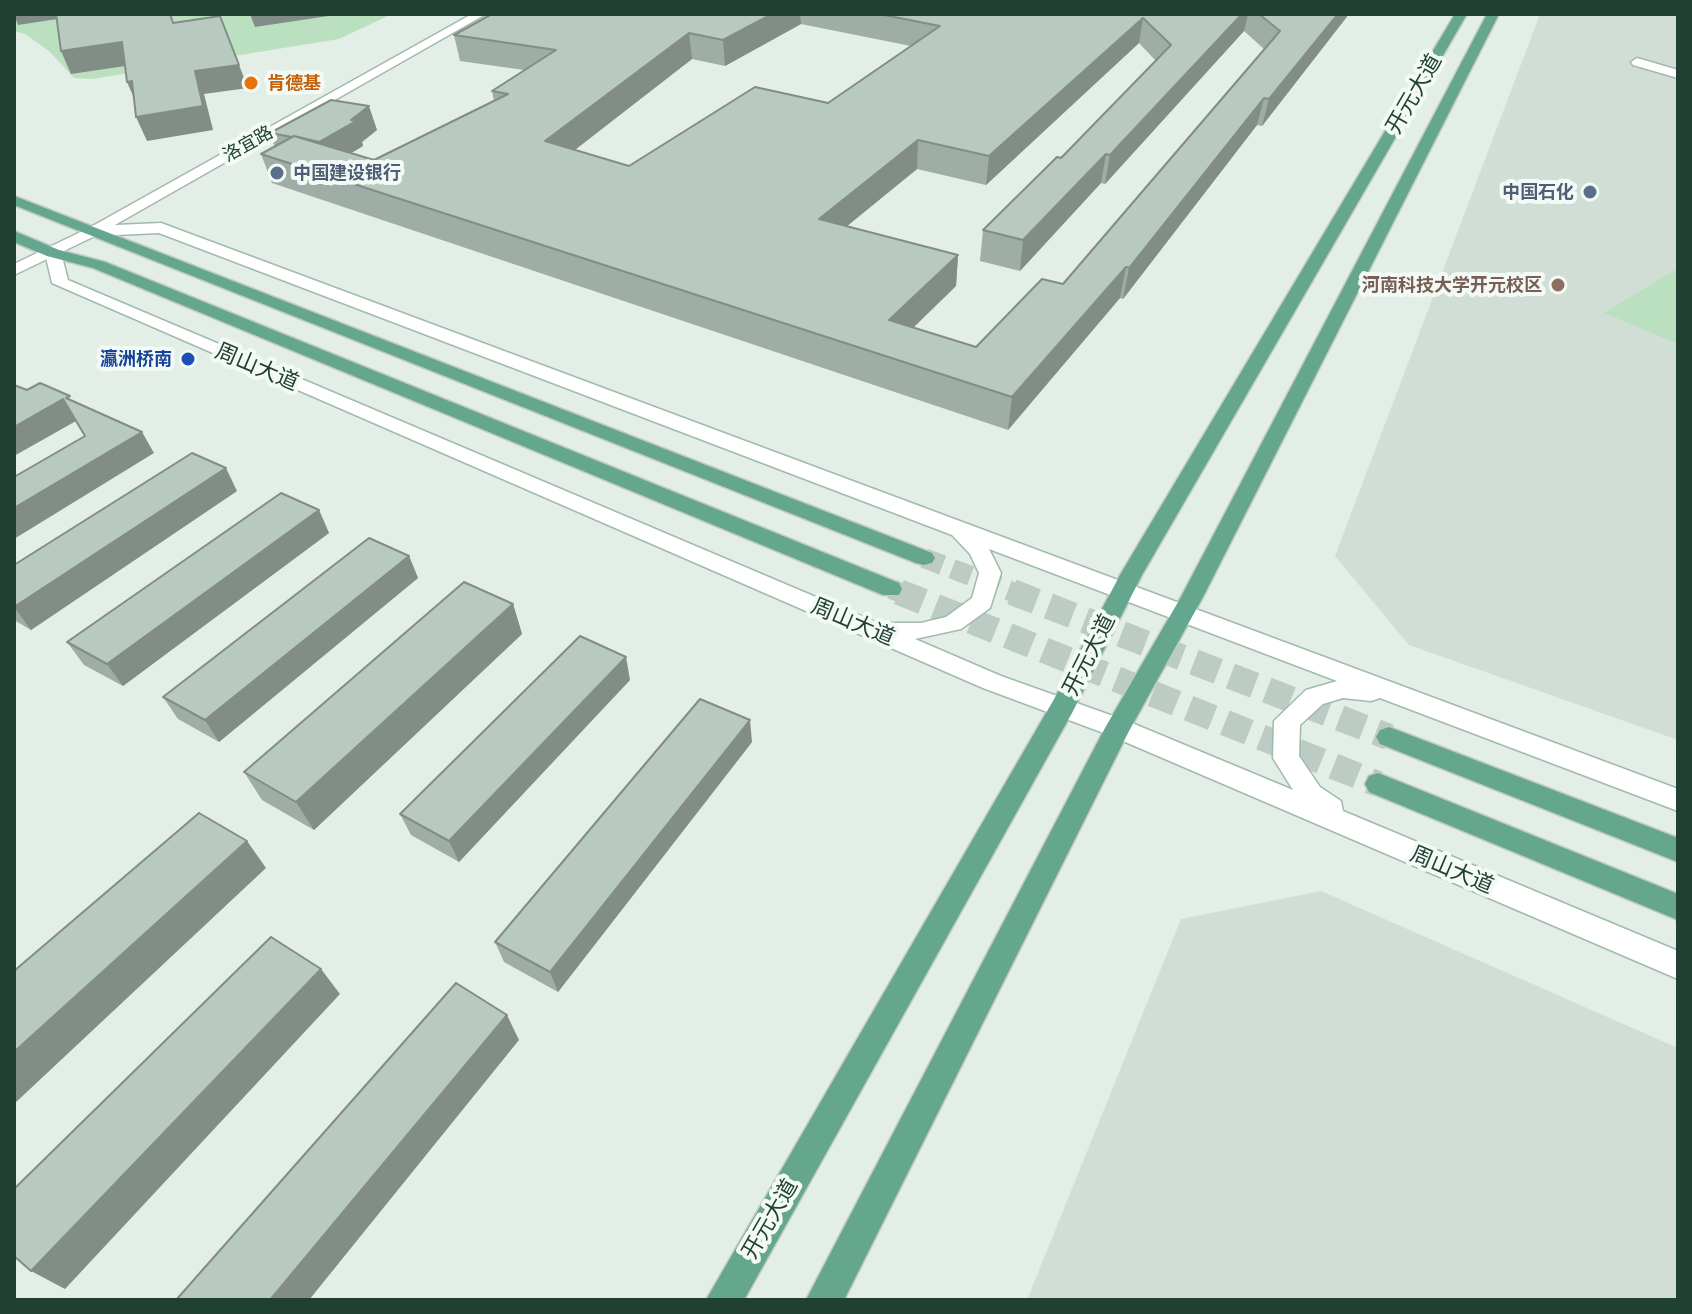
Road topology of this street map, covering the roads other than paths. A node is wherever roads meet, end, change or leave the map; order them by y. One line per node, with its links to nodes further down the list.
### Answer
1 (468, 14): 8 (main road, 洛宜路)
2 (480, 14): 8 (main road, 洛宜路)
3 (1461, 14): 16 (main road, 开元大道)
4 (1493, 14): 17 (main road, 开元大道)
5 (1637, 62): 6 (main road)
6 (1678, 74)
7 (14, 200): 8 (main road)
8 (90, 229): 10 (main road, 洛宜路); 13 (main road); 14 (main road)
9 (14, 236): 10 (main road, 周山大道)
10 (47, 250): 11 (main road, 洛宜路); 12 (main road, 洛宜路); 15 (main road, 周山大道); 18 (main road, 周山大道)
11 (14, 260)
12 (14, 270)
13 (955, 527): 16 (main road); 18 (main road)
14 (924, 558)
15 (891, 589)
16 (1123, 589): 17 (main road); 20 (main road, 开元大道)
17 (1184, 613): 19 (main road); 21 (main road, 开元大道)
18 (869, 629): 20 (main road, 周山大道)
19 (1405, 696): 24 (main road); 25 (main road)
20 (1063, 706): 21 (main road, 周山大道); 29 (main road, 开元大道)
21 (1118, 728): 25 (main road, 周山大道); 30 (main road, 开元大道)
22 (1389, 737): 26 (main road)
23 (1378, 784): 27 (main road)
24 (1678, 800)
25 (1362, 832): 28 (main road, 周山大道)
26 (1678, 850)
27 (1678, 907)
28 (1678, 965)
29 (724, 1300)
30 (824, 1300)

